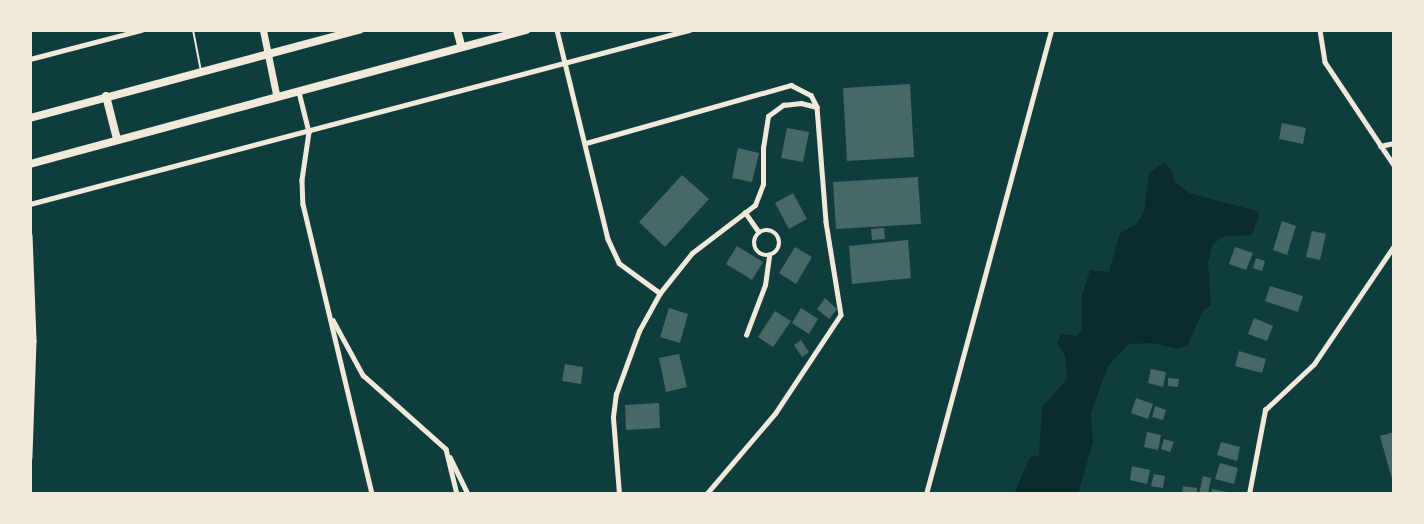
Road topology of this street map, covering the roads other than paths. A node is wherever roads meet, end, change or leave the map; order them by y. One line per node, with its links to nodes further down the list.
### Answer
1 (141, 30): 13 (street)
2 (193, 30): 15 (lane)
3 (263, 30): 12 (main road)
4 (359, 30): 12 (main road)
5 (457, 30): 11 (highway)
6 (526, 30): 11 (main road)
7 (557, 30): 14 (street)
8 (689, 30): 14 (street)
9 (1051, 30): 44 (street)
10 (1320, 30): 25 (street)
11 (461, 45): 16 (main road)
12 (266, 54): 15 (main road); 17 (main road)
13 (30, 59)
14 (565, 62): 21 (street); 23 (street)
15 (201, 71): 18 (main road)
16 (298, 89): 17 (main road); 21 (street)
17 (276, 94): 22 (main road)
18 (106, 96): 20 (main road); 22 (highway)
19 (817, 107): 23 (street); 29 (street); 43 (street)
20 (30, 118)
21 (309, 132): 28 (street); 35 (street)
22 (117, 139): 26 (main road)
23 (586, 143): 34 (street)
24 (1394, 143): 25 (street)
25 (1380, 146): 27 (street)
26 (30, 164)
27 (1394, 165)
28 (30, 204)
29 (745, 213): 30 (street); 34 (street)
30 (759, 232): 33 (street); 33 (street)
31 (30, 235): 38 (street)
32 (1394, 246): 45 (street)
33 (769, 256): 36 (street)
34 (660, 293): 42 (street)
35 (329, 313): 37 (street); 39 (street)
36 (746, 335)
37 (446, 449): 40 (street); 41 (street)
38 (30, 458)
39 (372, 494)
40 (457, 494)
41 (468, 494)
42 (619, 494)
43 (707, 494)
44 (926, 494)
45 (1249, 494)

